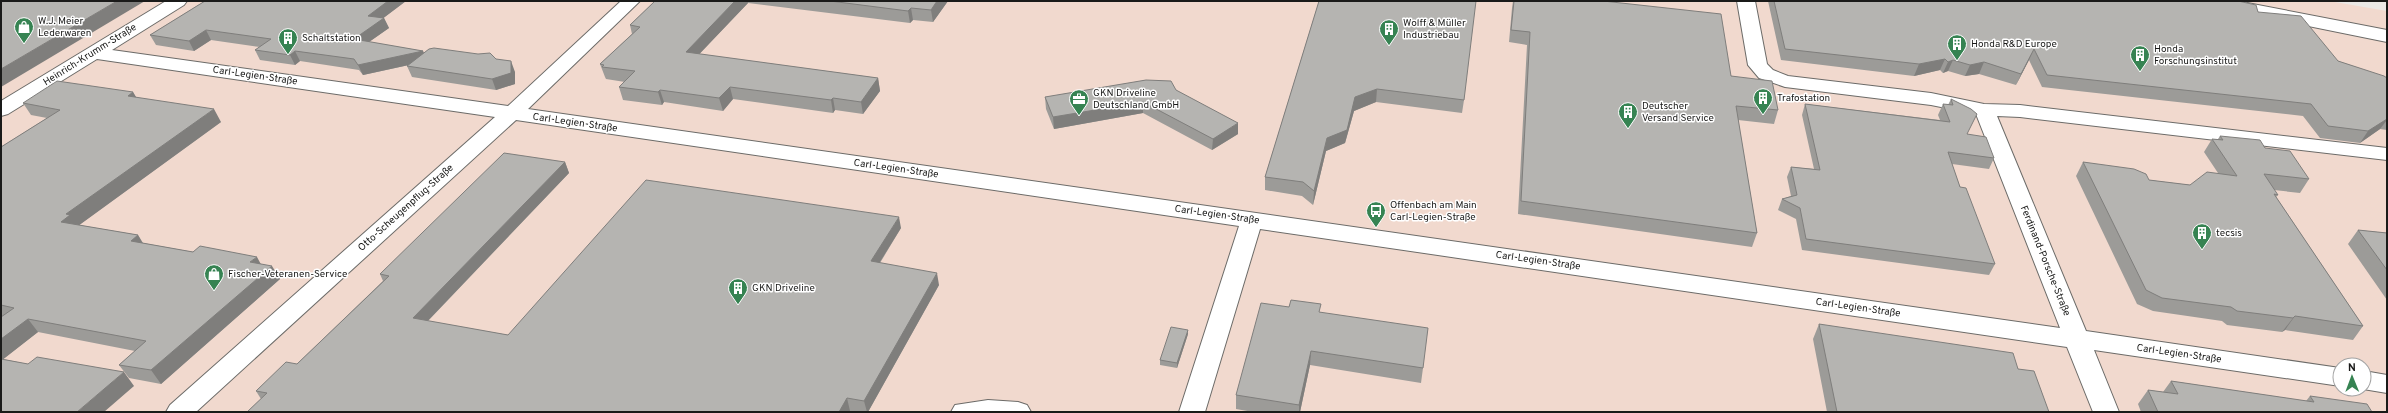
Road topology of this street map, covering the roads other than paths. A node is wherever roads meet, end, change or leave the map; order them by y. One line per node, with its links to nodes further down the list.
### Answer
1 (178, 1): 6 (street, Heinrich-Krumm-Straße)
2 (631, 1): 9 (street, Otto-Scheugenpflug-Straße)
3 (1746, 1): 8 (street)
4 (2210, 1): 5 (street)
5 (2387, 36)
6 (94, 53): 7 (street, Heinrich-Krumm-Straße); 9 (street, Carl-Legien-Straße)
7 (1, 110)
8 (1984, 110): 10 (street); 12 (street, Ferdinand-Porsche-Straße)
9 (511, 114): 11 (street, Carl-Legien-Straße); 16 (street, Otto-Scheugenpflug-Straße)
10 (2387, 154)
11 (1252, 220): 12 (street, Carl-Legien-Straße); 19 (street)
12 (2077, 339): 13 (street, Carl-Legien-Straße); 20 (street, Ferdinand-Porsche-Straße)
13 (2332, 376)
14 (2372, 381): 15 (street)
15 (2387, 384)
16 (179, 412)
17 (964, 412): 18 (street)
18 (1018, 412)
19 (1192, 412)
20 (2106, 412)

